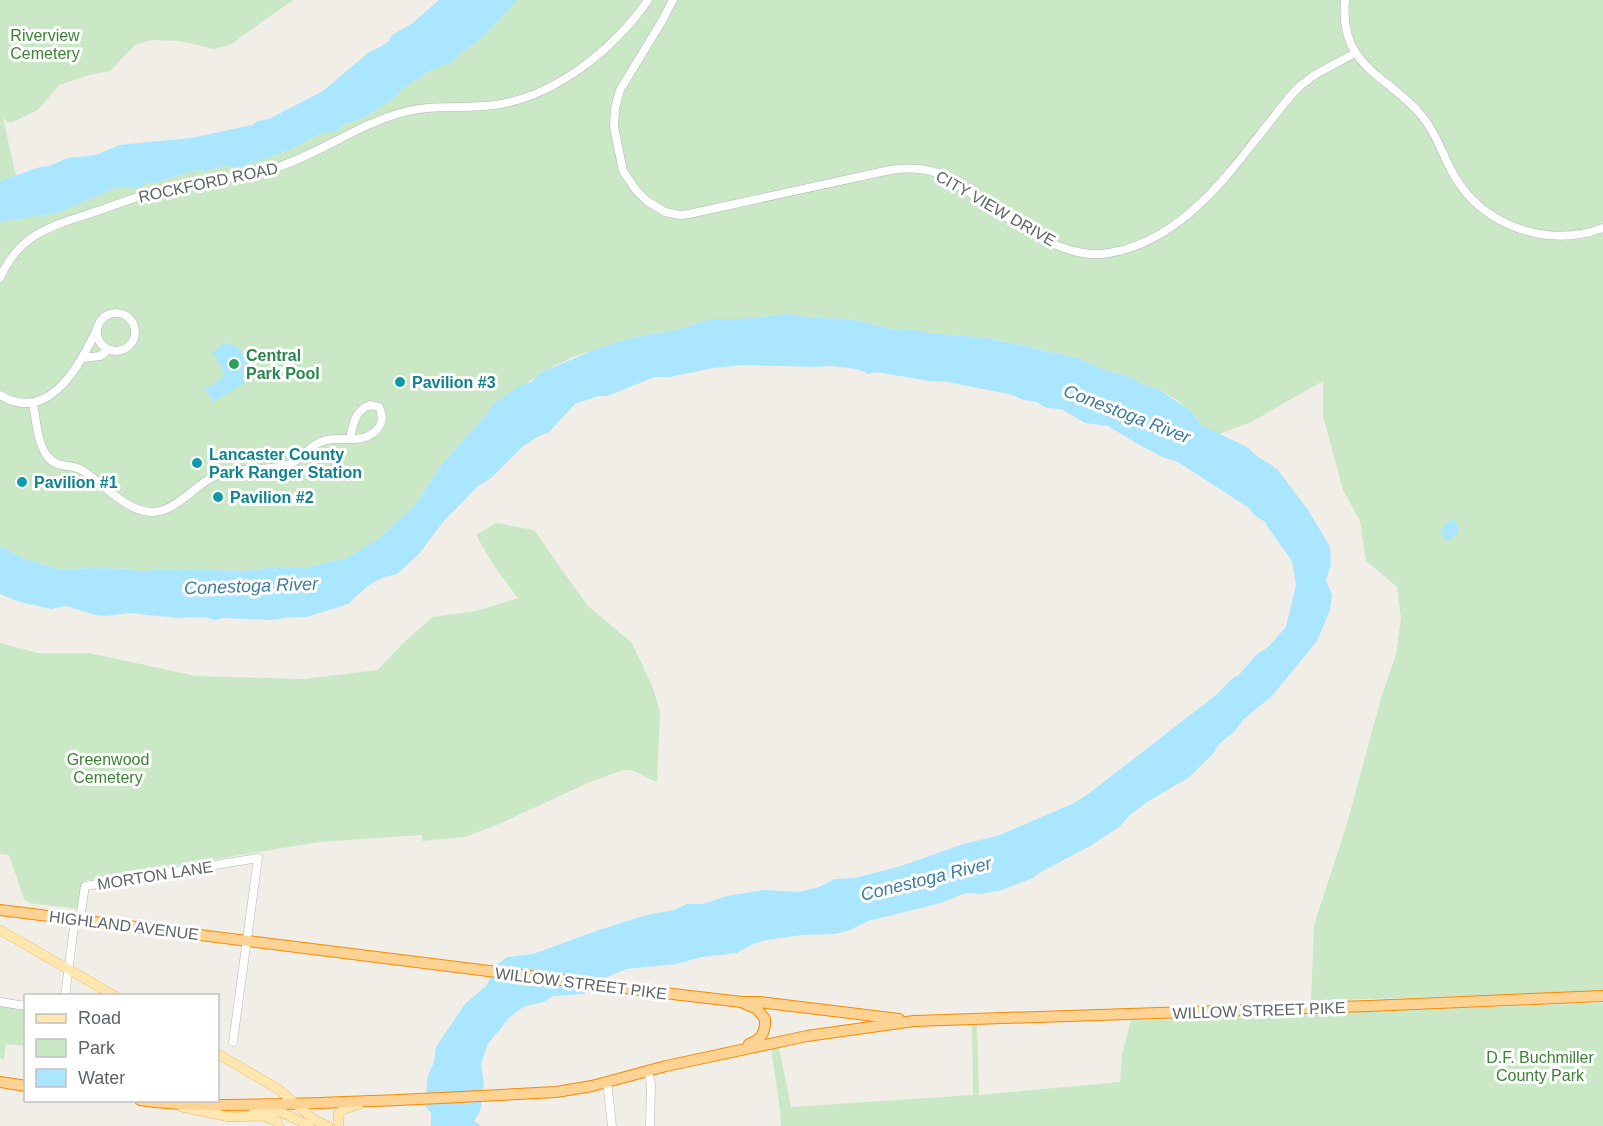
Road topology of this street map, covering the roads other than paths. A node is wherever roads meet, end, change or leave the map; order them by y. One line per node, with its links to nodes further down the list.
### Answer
1 (648, 0): 6 (street, ROCKFORD ROAD)
2 (672, 0): 4 (street, CITY VIEW DRIVE)
3 (1345, 0): 4 (street)
4 (1355, 53): 5 (street)
5 (1603, 228)
6 (0, 278)
7 (96, 331): 8 (street); 8 (street); 9 (street)
8 (108, 350): 9 (street)
9 (83, 358): 11 (street)
10 (0, 395): 11 (street)
11 (33, 403): 12 (street)
12 (350, 439): 12 (street)
13 (0, 910): 14 (highway, HIGHLAND AVENUE)
14 (77, 919): 16 (highway, HIGHLAND AVENUE); 16 (street, MORTON LANE); 17 (street)
15 (0, 930): 17 (main road)
16 (248, 941): 22 (highway, WILLOW STREET PIKE); 25 (street)
17 (68, 969): 18 (street); 19 (main road)
18 (65, 994)
19 (112, 994)
20 (1603, 996): 24 (highway, WILLOW STREET PIKE)
21 (0, 1002): 23 (street)
22 (742, 1002): 24 (highway, WILLOW STREET PIKE); 27 (highway)
23 (24, 1006)
24 (914, 1022): 27 (highway, WILLOW STREET PIKE)
25 (233, 1042)
26 (219, 1055): 35 (main road)
27 (666, 1066): 28 (highway, WILLOW STREET PIKE)
28 (648, 1071): 29 (highway, WILLOW STREET PIKE); 44 (street)
29 (607, 1082): 32 (highway, WILLOW STREET PIKE); 43 (street)
30 (0, 1083): 31 (highway)
31 (24, 1086)
32 (371, 1101): 35 (highway, WILLOW STREET PIKE); 42 (main road)
33 (150, 1102): 34 (highway, WILLOW STREET PIKE)
34 (171, 1104): 35 (highway, WILLOW STREET PIKE); 36 (main road)
35 (296, 1104): 37 (main road); 41 (main road)
36 (216, 1113): 37 (main road); 38 (main road)
37 (291, 1115): 39 (main road); 40 (main road)
38 (279, 1126)
39 (285, 1126)
40 (310, 1126)
41 (328, 1126)
42 (339, 1126)
43 (612, 1126)
44 (650, 1126)

